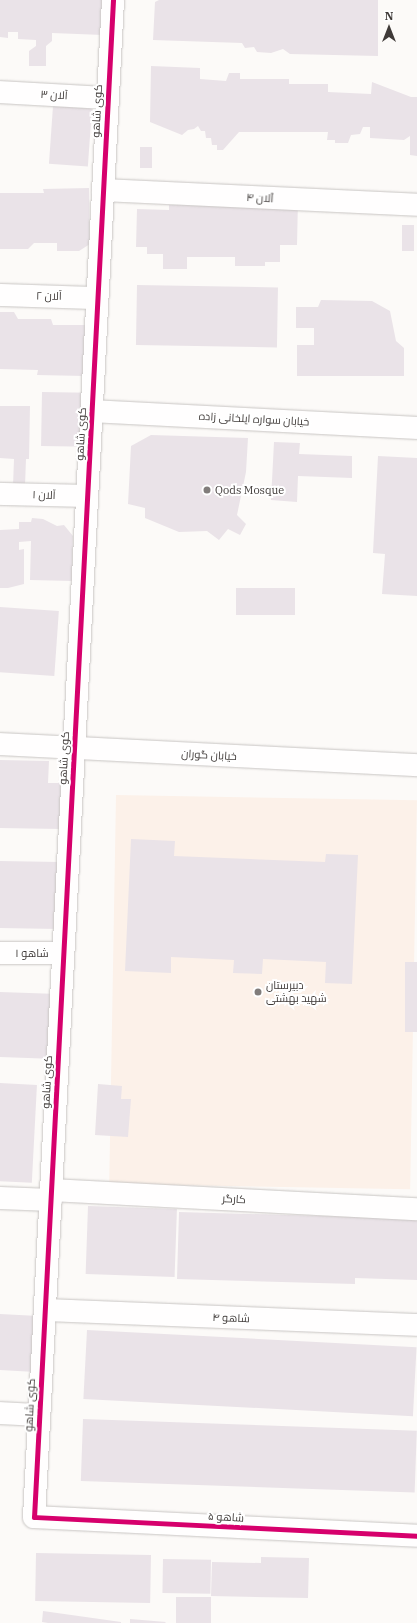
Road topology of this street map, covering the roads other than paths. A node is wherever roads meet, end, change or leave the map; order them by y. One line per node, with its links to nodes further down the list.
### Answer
1 (113, 0): 3 (street, کوی شاهو)
2 (0, 92): 3 (street, آلان ۳)
3 (108, 98): 4 (street, کوی شاهو)
4 (103, 190): 5 (street, آلان ۴); 7 (street, کوی شاهو)
5 (417, 205)
6 (0, 295): 7 (street, آلان ۲)
7 (97, 298): 8 (street, کوی شاهو)
8 (92, 411): 9 (street, خیابان سواره ایلخانی زاده); 11 (street, کوی شاهو)
9 (417, 428)
10 (0, 494): 11 (street, آلان ۱)
11 (87, 496): 13 (street, کوی شاهو)
12 (0, 744): 13 (street, خیابان گوران)
13 (74, 748): 14 (street, خیابان گوران); 16 (street, کوی شاهو)
14 (417, 765)
15 (0, 953): 16 (street, شاهو ۱)
16 (64, 953): 17 (street, کوی شاهو)
17 (51, 1195): 18 (street, کارگر); 19 (street, کارگر); 20 (street, کوی شاهو)
18 (0, 1198)
19 (417, 1209)
20 (45, 1310): 21 (street, شاهو ۴); 23 (street, کوی شاهو)
21 (417, 1325)
22 (0, 1413): 23 (street)
23 (40, 1415): 24 (street, کوی شاهو)
24 (34, 1517): 25 (street, شاهو ۵)
25 (417, 1536)

